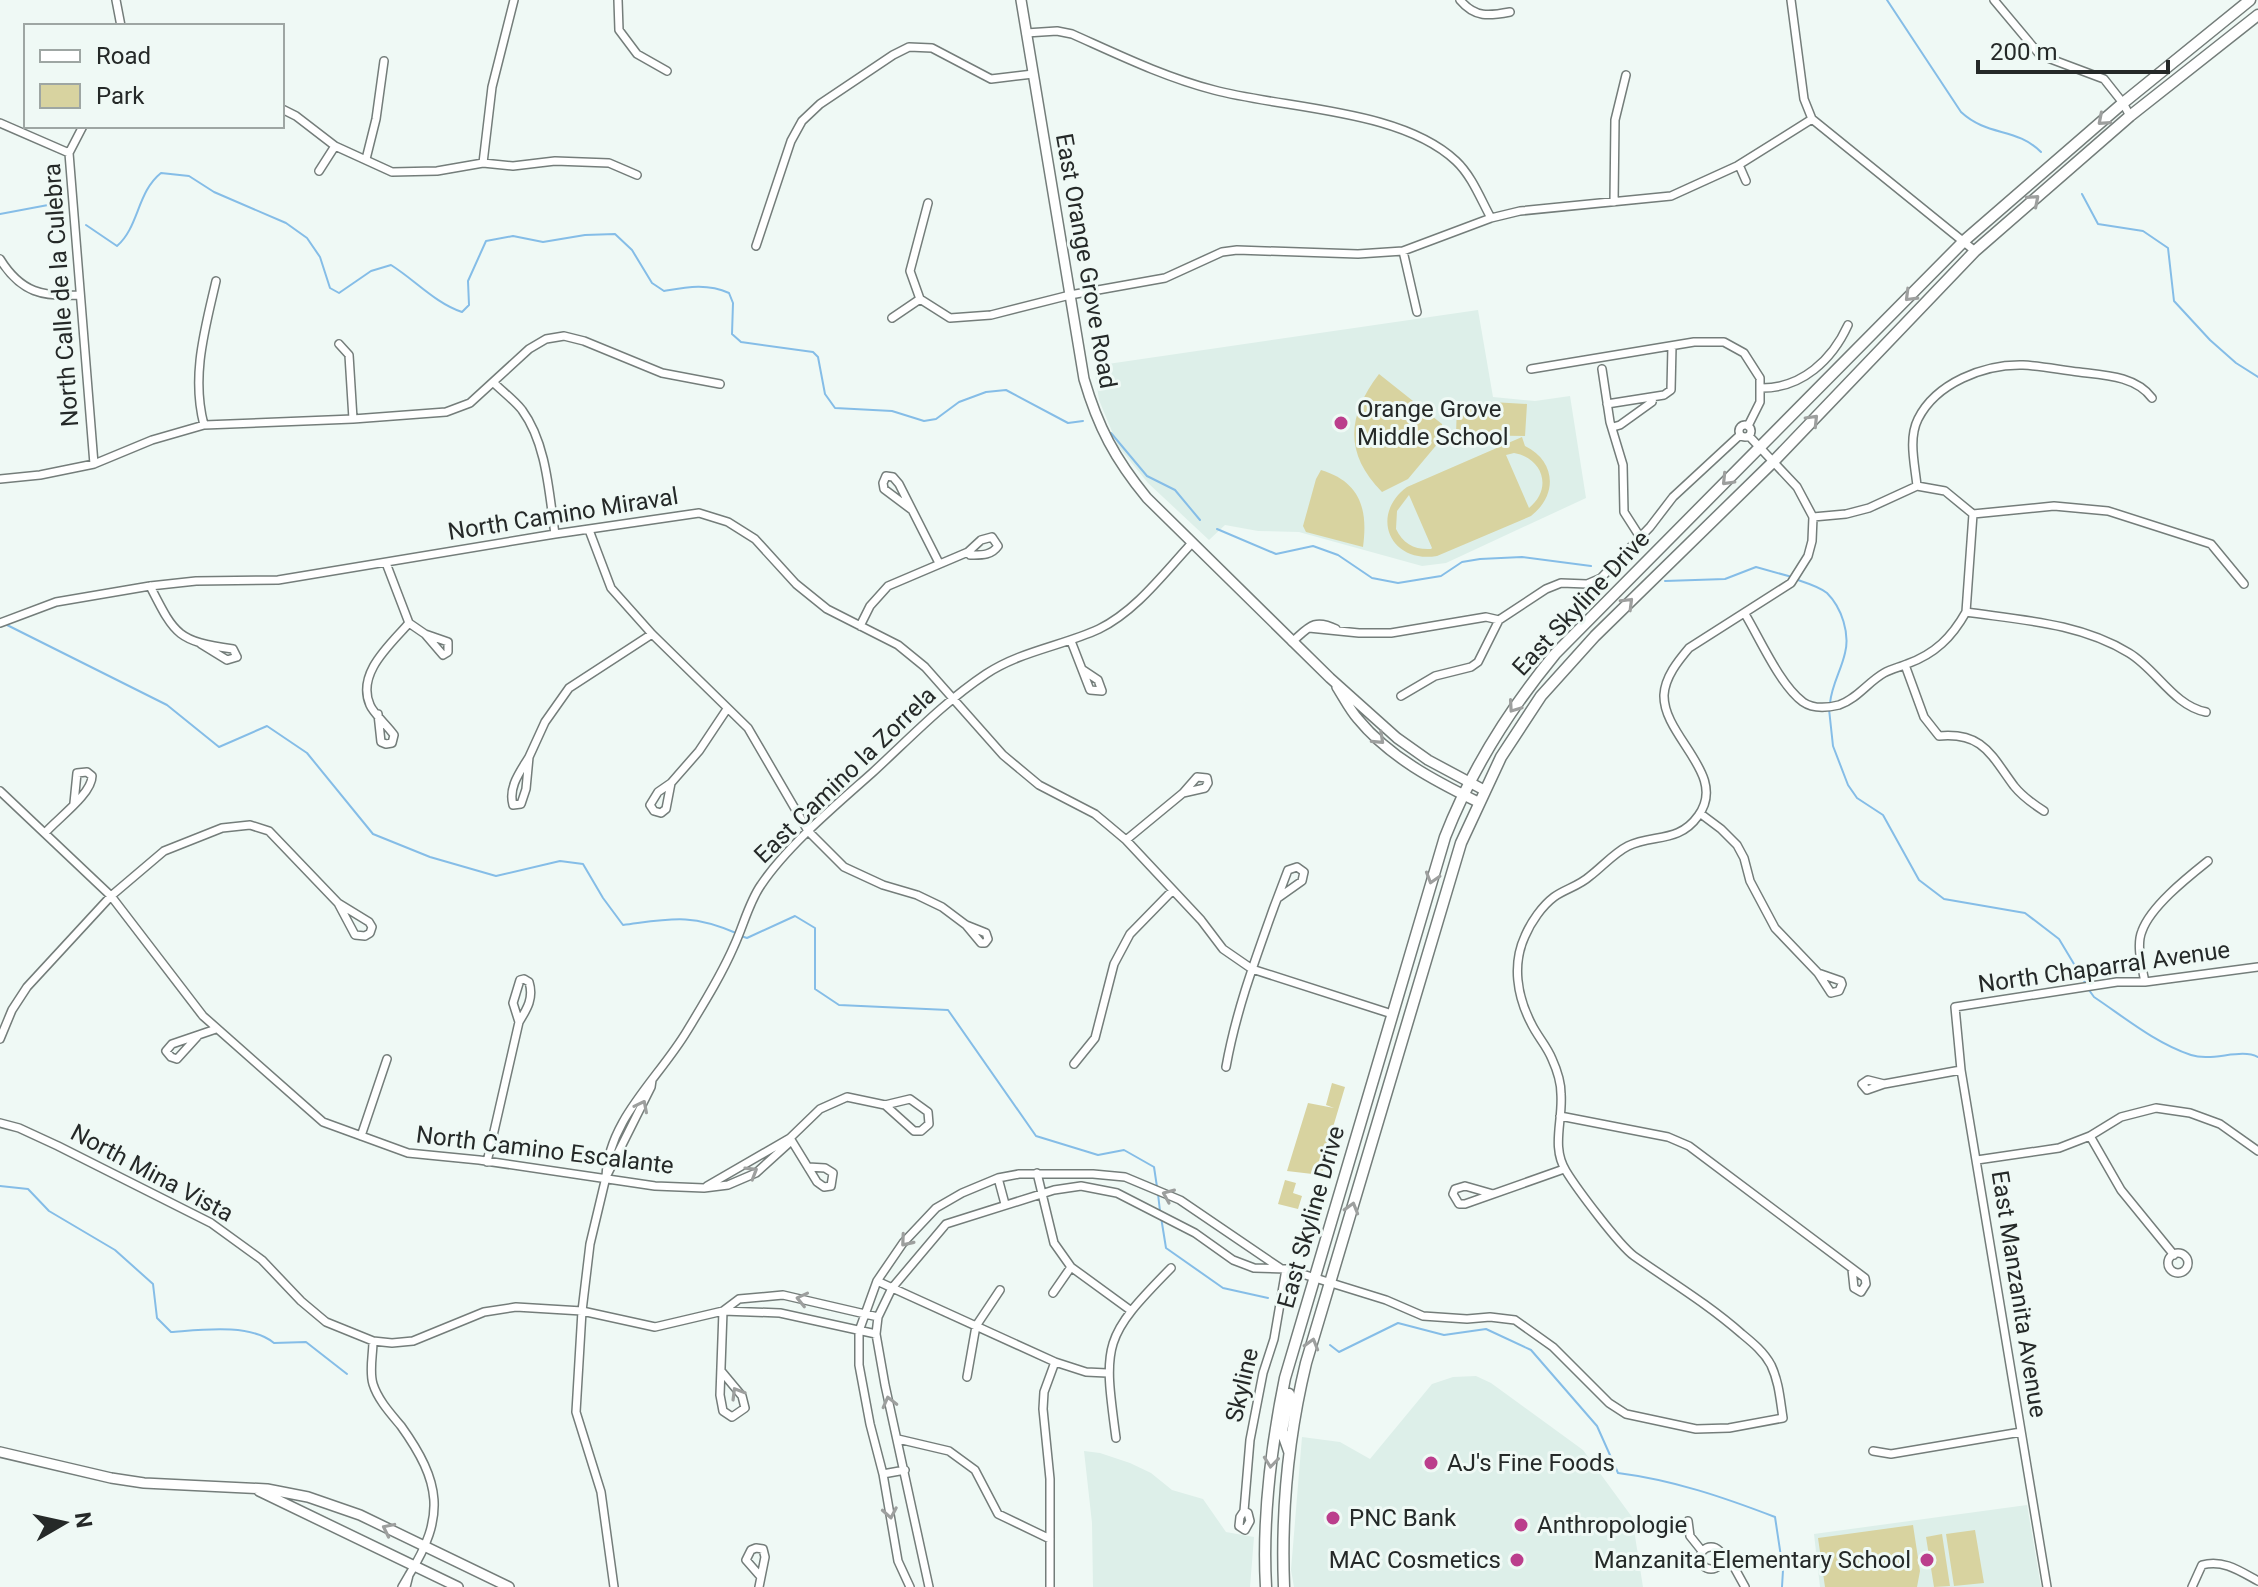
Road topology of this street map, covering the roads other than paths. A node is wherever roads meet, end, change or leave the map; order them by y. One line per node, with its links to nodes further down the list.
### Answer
1 (116, 0): 11 (street)
2 (514, 0): 26 (street)
3 (618, 0): 14 (street)
4 (1021, 0): 12 (main road, East Orange Grove Road)
5 (1460, 0): 9 (street)
6 (1791, 0): 20 (street)
7 (1994, 0): 17 (street)
8 (2250, 0): 17 (main road, East Skyline Drive)
9 (1510, 12)
10 (2258, 15): 19 (main road, East Skyline Drive)
11 (121, 24)
12 (1026, 33): 15 (main road, East Orange Grove Road); 33 (street)
13 (384, 61): 25 (street)
14 (667, 71)
15 (1033, 74): 35 (street); 41 (main road, East Orange Grove Road)
16 (1626, 75): 31 (street)
17 (2123, 103): 19 (street); 34 (main road, East Skyline Drive, one-way to 34)
18 (284, 110): 23 (street)
19 (2130, 116): 37 (main road, East Skyline Drive, one-way to 19)
20 (1812, 119): 27 (street); 34 (street)
21 (0, 123): 24 (street)
22 (82, 128): 24 (street, North Calle de la Culebra)
23 (335, 146): 25 (street); 28 (street)
24 (69, 153): 40 (street, North Calle de la Culebra)
25 (366, 159): 26 (street)
26 (483, 163): 29 (street)
27 (1739, 165): 30 (street); 31 (street)
28 (319, 171)
29 (637, 175)
30 (1746, 181)
31 (1614, 202): 33 (street)
32 (928, 203): 42 (street)
33 (1491, 218): 36 (street)
34 (1965, 240): 37 (street); 60 (main road, East Skyline Drive, one-way to 60)
35 (756, 246)
36 (1403, 251): 41 (street); 43 (street)
37 (1975, 251): 61 (main road, East Skyline Drive, one-way to 37)
38 (0, 259): 40 (street)
39 (216, 281): 57 (street)
40 (80, 295): 62 (street, North Calle de la Culebra)
41 (1070, 295): 42 (street); 71 (main road, East Orange Grove Road)
42 (920, 299): 44 (street)
43 (1417, 312)
44 (892, 318)
45 (1848, 325): 52 (street)
46 (339, 344): 56 (street)
47 (1672, 346): 48 (street); 52 (street); 53 (street)
48 (1531, 369)
49 (1602, 369): 55 (street)
50 (494, 383): 51 (street); 56 (street); 69 (street)
51 (720, 384)
52 (1762, 388): 59 (street)
53 (1653, 397): 55 (street); 58 (street)
54 (2152, 398): 64 (street)
55 (1607, 404): 58 (street)
56 (353, 419): 57 (street)
57 (204, 425): 62 (street)
58 (1613, 427): 70 (street)
59 (1744, 436): 60 (street); 70 (street)
60 (1759, 447): 61 (street); 97 (main road, East Skyline Drive, one-way to 97)
61 (1773, 462): 67 (street); 99 (main road, East Skyline Drive, one-way to 61)
62 (94, 464): 63 (street)
63 (0, 479)
64 (1917, 486): 66 (street); 67 (street)
65 (912, 510): 65 (street); 74 (street)
66 (1973, 514): 75 (street); 77 (street)
67 (1813, 517): 78 (street)
68 (589, 530): 69 (street, North Camino Miraval); 82 (street, North Camino Miraval); 84 (street)
69 (555, 534): 73 (street, North Camino Miraval)
70 (1640, 537): 79 (street)
71 (1192, 543): 85 (street, East Camino la Zorrela); 86 (main road, East Orange Grove Road)
72 (968, 552): 74 (street)
73 (386, 563): 76 (street, North Camino Miraval); 81 (street)
74 (939, 563): 82 (street)
75 (2244, 584)
76 (150, 586): 80 (street, North Camino Miraval); 87 (street)
77 (1966, 612): 88 (street); 94 (street)
78 (1745, 614): 88 (street); 106 (street)
79 (1499, 620): 86 (street); 91 (street)
80 (0, 623)
81 (409, 623): 83 (street); 95 (street)
82 (860, 626): 92 (street, North Camino Miraval)
83 (425, 634)
84 (652, 634): 93 (street); 96 (street)
85 (1071, 641): 89 (street); 92 (street, East Camino la Zorrela)
86 (1292, 642): 90 (main road, East Orange Grove Road)
87 (201, 644)
88 (1905, 665): 105 (street)
89 (1083, 670)
90 (1330, 678): 97 (main road, East Orange Grove Road); 102 (main road, East Orange Grove Road, one-way to 102)
91 (1401, 696)
92 (954, 697): 107 (street, East Camino la Zorrela); 109 (street, North Camino Miraval)
93 (727, 709): 98 (street); 107 (street)
94 (2206, 712)
95 (378, 714)
96 (529, 757): 96 (street)
97 (1468, 782): 99 (main road, East Orange Grove Road); 102 (main road, East Skyline Drive)
98 (671, 783)
99 (1484, 790): 103 (main road, East Skyline Drive)
100 (0, 791): 108 (street, North Camino Escalante)
101 (1183, 793): 109 (street)
102 (1462, 794): 103 (main road, East Orange Grove Road); 121 (main road, East Skyline Drive, one-way to 121)
103 (1478, 802): 141 (main road, East Skyline Drive)
104 (74, 803): 108 (street)
105 (2044, 811)
106 (1701, 814): 118 (street); 133 (street)
107 (808, 831): 115 (street); 145 (street, East Camino la Zorrela)
108 (45, 833): 112 (street, North Camino Escalante)
109 (1126, 840): 111 (street, North Camino Miraval)
110 (2208, 861): 119 (street)
111 (1172, 891): 117 (street, North Camino Miraval); 127 (street)
112 (111, 896): 114 (street); 123 (street, North Camino Escalante); 125 (street)
113 (1278, 898): 117 (street)
114 (338, 903): 114 (street)
115 (966, 925)
116 (2258, 967): 119 (street, North Chaparral Avenue)
117 (1252, 969): 121 (street, North Camino Miraval); 128 (street)
118 (1818, 973)
119 (2145, 982): 120 (street, North Chaparral Avenue)
120 (1955, 1007): 130 (street, East Manzanita Avenue)
121 (1392, 1014): 129 (main road, East Skyline Drive)
122 (519, 1022): 122 (street); 140 (street)
123 (216, 1029): 124 (street); 135 (street, North Camino Escalante)
124 (197, 1037)
125 (0, 1039)
126 (387, 1059): 135 (street)
127 (1074, 1064)
128 (1226, 1067)
129 (1375, 1069): 141 (main road); 160 (main road, East Skyline Drive)
130 (1961, 1070): 131 (street); 139 (street, East Manzanita Avenue)
131 (1884, 1084)
132 (885, 1105): 132 (street, North Camino Escalante); 137 (street, North Camino Escalante)
133 (1560, 1116): 143 (street); 159 (street)
134 (0, 1123): 175 (street, North Mina Vista)
135 (361, 1136): 140 (street, North Camino Escalante)
136 (2090, 1136): 138 (street); 139 (street); 155 (street)
137 (790, 1138): 142 (street); 147 (street, North Camino Escalante); 147 (street, North Camino Escalante, one-way to 137)
138 (2258, 1151)
139 (1977, 1160): 180 (street, East Manzanita Avenue)
140 (487, 1162): 145 (street, North Camino Escalante)
141 (1366, 1162): 162 (main road, East Skyline Drive, one-way to 141)
142 (808, 1167)
143 (1564, 1169): 149 (street); 162 (street)
144 (1037, 1173): 146 (street); 148 (street); 152 (street, one-way to 144)
145 (606, 1177): 147 (street, North Camino Escalante); 167 (street, East Camino la Zorrela)
146 (998, 1178): 150 (street); 151 (street)
147 (704, 1188)
148 (1041, 1193): 150 (street); 154 (street); 156 (street)
149 (1493, 1194): 149 (street)
150 (1005, 1204): 153 (street)
151 (936, 1208): 153 (street); 161 (street, one-way to 161)
152 (1207, 1220): 154 (street); 158 (street)
153 (946, 1224): 163 (street)
154 (1195, 1233): 158 (street)
155 (2174, 1255)
156 (1071, 1267): 165 (street); 166 (street)
157 (1171, 1268): 166 (street)
158 (1283, 1268): 160 (street); 189 (street, Skyline)
159 (1852, 1269)
160 (1313, 1277): 162 (street); 171 (main road, East Skyline Drive)
161 (877, 1281): 163 (street); 169 (street)
162 (1330, 1283): 183 (main road, East Skyline Drive, one-way to 162)
163 (892, 1288): 170 (street); 172 (street)
164 (1000, 1290): 172 (street)
165 (1053, 1293)
166 (1130, 1310): 178 (street)
167 (582, 1311): 168 (street, North Mina Vista); 175 (street, North Mina Vista); 201 (street, East Camino la Zorrela)
168 (723, 1311): 169 (street, North Mina Vista, one-way to 168); 173 (street, North Mina Vista); 177 (street)
169 (865, 1314): 170 (street, North Mina Vista); 173 (street)
170 (878, 1317): 174 (street)
171 (1301, 1321): 183 (main road); 206 (main road, East Skyline Drive, one-way to 206)
172 (976, 1326): 176 (street); 179 (street)
173 (859, 1331): 174 (street, North Mina Vista); 187 (street)
174 (876, 1334): 182 (street, one-way to 174)
175 (373, 1341): 192 (street)
176 (1055, 1362): 178 (street); 191 (street)
177 (722, 1372): 177 (street, one-way to 177)
178 (1107, 1373): 181 (street)
179 (967, 1377)
180 (2021, 1432): 184 (street); 209 (street, East Manzanita Avenue)
181 (1116, 1438)
182 (898, 1439): 186 (street); 191 (street)
183 (1289, 1451): 207 (main road, East Skyline Drive)
184 (1873, 1451)
185 (0, 1452): 188 (main road)
186 (905, 1470): 187 (street); 204 (street)
187 (883, 1474): 203 (street, one-way to 203)
188 (256, 1490): 192 (main road, one-way to 188); 195 (main road)
189 (1244, 1511)
190 (1688, 1521): 193 (street)
191 (1050, 1539): 205 (street)
192 (423, 1546): 195 (street); 200 (main road)
193 (1702, 1551): 194 (street); 194 (street)
194 (1722, 1561): 208 (street)
195 (412, 1571): 198 (street); 199 (main road)
196 (760, 1576): 202 (street)
197 (2258, 1581): 210 (street)
198 (404, 1587)
199 (458, 1587)
200 (509, 1587)
201 (614, 1587)
202 (759, 1587)
203 (910, 1587)
204 (929, 1587)
205 (1050, 1587)
206 (1266, 1587)
207 (1284, 1587)
208 (1745, 1587)
209 (2047, 1587)
210 (2192, 1587)

